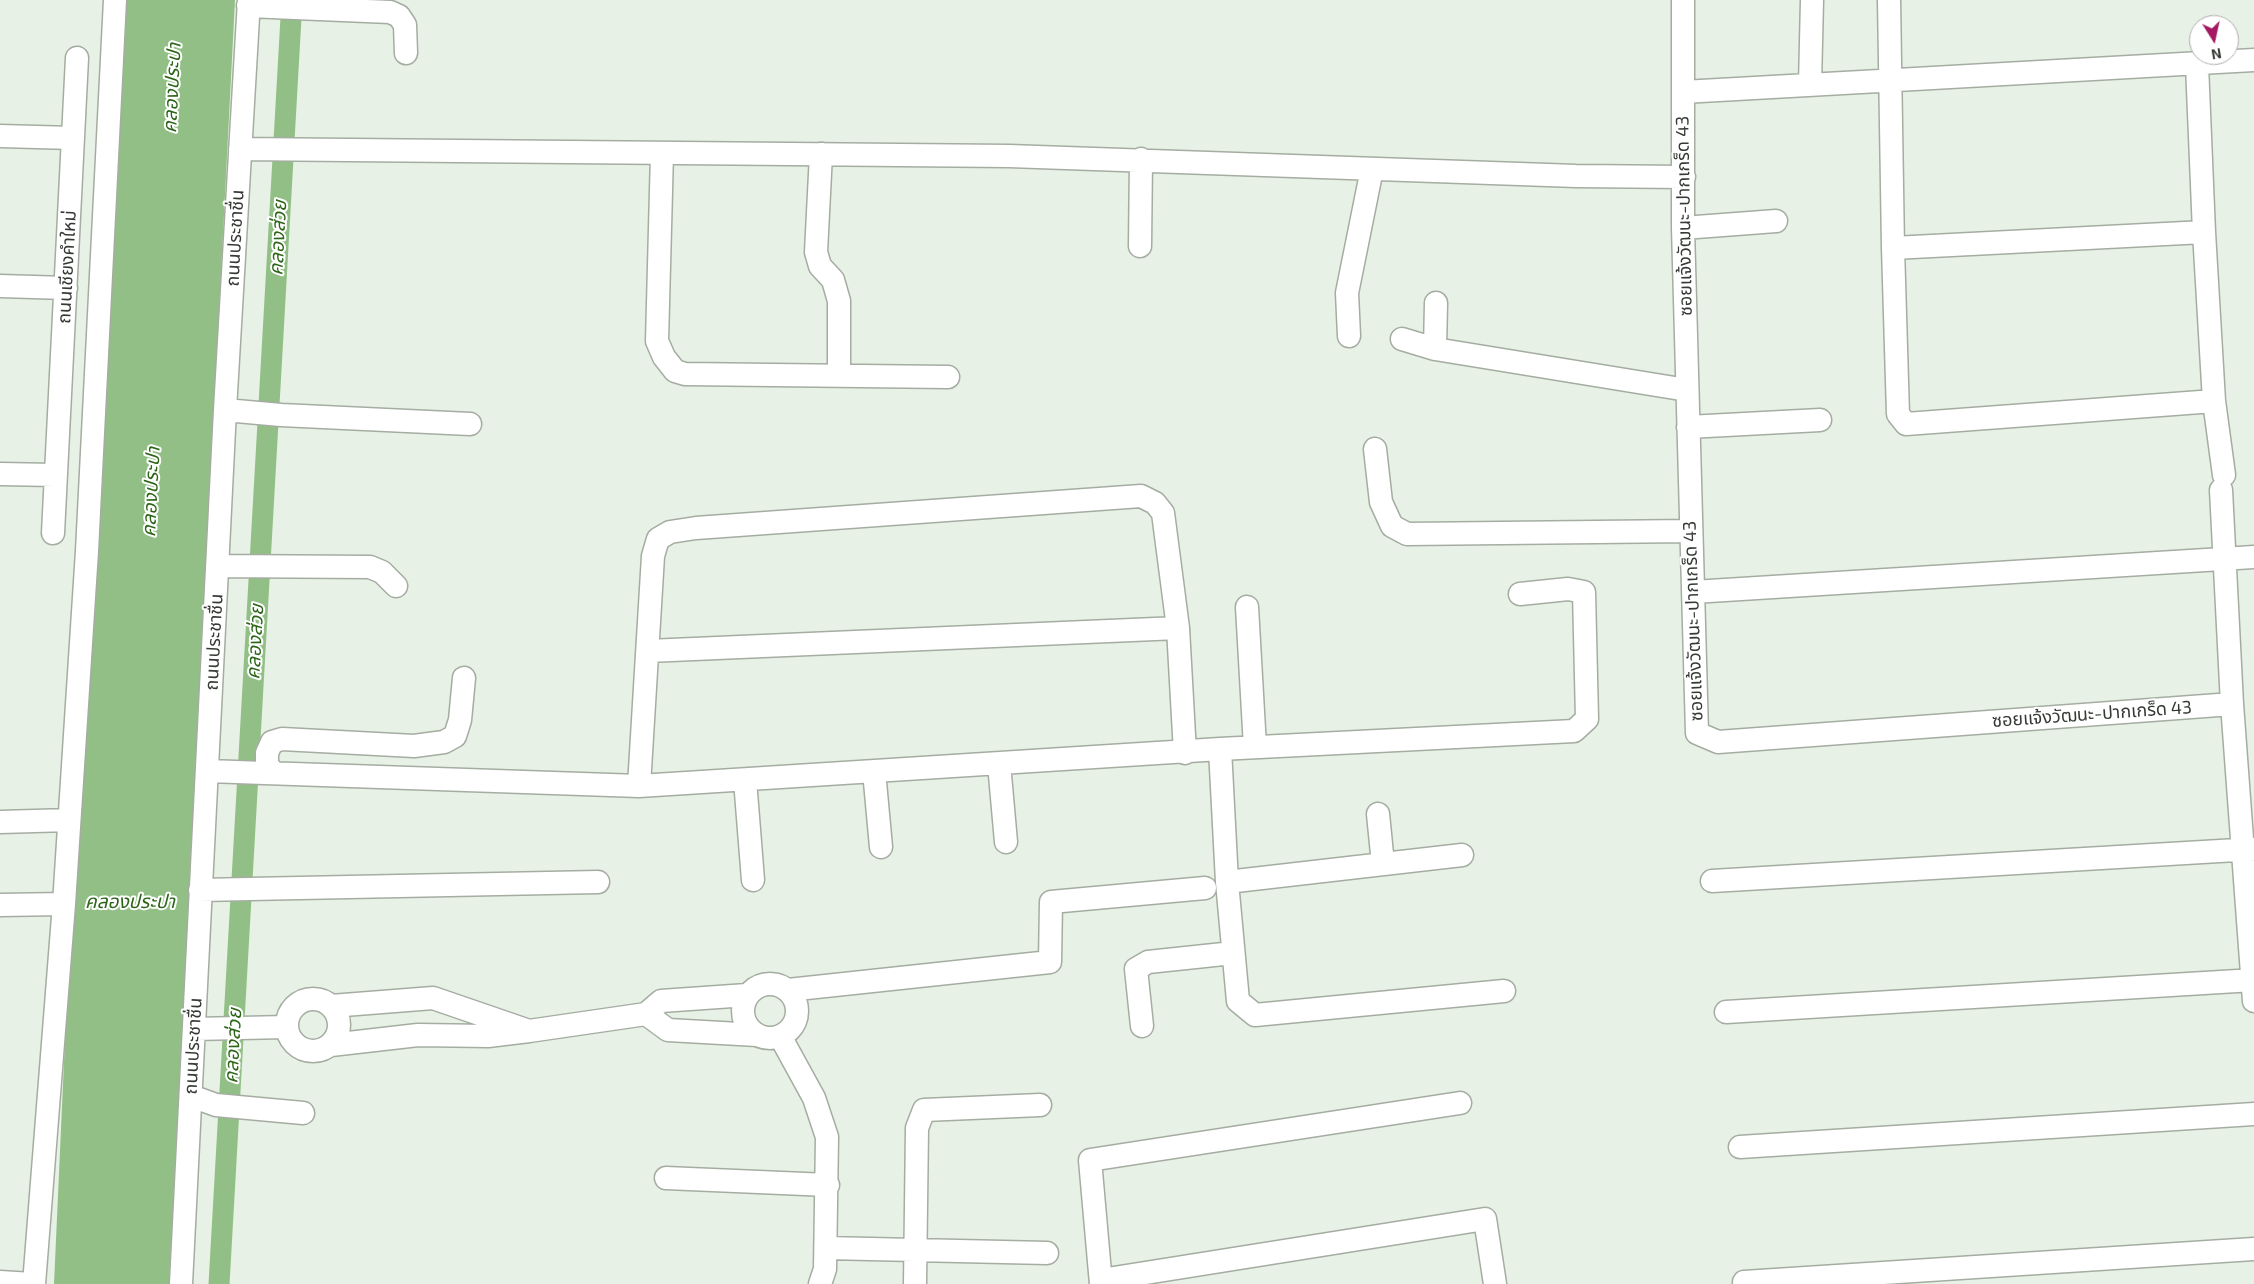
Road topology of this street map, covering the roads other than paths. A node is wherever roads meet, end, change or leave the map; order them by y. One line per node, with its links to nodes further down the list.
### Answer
1 (115, 0): 67 (street)
2 (1683, 0): 13 (street, ซอยแจ้งวัฒนะ-ปากเกร็ด 43)
3 (1812, 0): 12 (street)
4 (1889, 0): 11 (street)
5 (255, 5): 6 (street); 16 (street, ถนนประชาชื่น)
6 (406, 53)
7 (76, 58): 15 (street, ถนนเชียงคำใหม่)
8 (2254, 60): 9 (street)
9 (2239, 61)
10 (2197, 65): 11 (street); 24 (street)
11 (1892, 81): 12 (street); 26 (street)
12 (1810, 84): 13 (street)
13 (1683, 92): 21 (street, ซอยแจ้งวัฒนะ-ปากเกร็ด 43)
14 (0, 136): 15 (street)
15 (74, 138): 28 (street, ถนนเชียงคำใหม่)
16 (251, 149): 17 (street); 37 (street, ถนนประชาชื่น)
17 (662, 153): 18 (street); 33 (street)
18 (821, 154): 19 (street); 33 (street)
19 (1141, 160): 20 (street); 25 (street)
20 (1372, 169): 21 (street); 30 (street)
21 (1684, 177): 23 (street, ซอยแจ้งวัฒนะ-ปากเกร็ด 43)
22 (1776, 221): 23 (street)
23 (1683, 228): 35 (street, ซอยแจ้งวัฒนะ-ปากเกร็ด 43)
24 (2204, 232): 26 (street); 36 (street)
25 (1140, 246)
26 (1893, 248): 36 (street)
27 (0, 286): 28 (street)
28 (66, 288): 43 (street, ถนนเชียงคำใหม่)
29 (1436, 303): 32 (street)
30 (1349, 336)
31 (1402, 339): 32 (street)
32 (1435, 350): 35 (street)
33 (838, 375): 34 (street)
34 (948, 377)
35 (1687, 390): 40 (street, ซอยแจ้งวัฒนะ-ปากเกร็ด 43)
36 (2214, 401): 47 (street)
37 (225, 410): 39 (street); 48 (street, ถนนประชาชื่น)
38 (1820, 420): 40 (street)
39 (470, 424)
40 (1688, 427): 44 (street, ซอยแจ้งวัฒนะ-ปากเกร็ด 43)
41 (1375, 449): 44 (street)
42 (0, 474): 43 (street)
43 (56, 475): 45 (street, ถนนเชียงคำใหม่)
44 (1690, 531): 50 (street, ซอยแจ้งวัฒนะ-ปากเกร็ด 43)
45 (53, 532)
46 (2254, 557): 47 (street)
47 (2225, 560): 50 (street); 56 (street)
48 (228, 566): 49 (street); 61 (street, ถนนประชาชื่น)
49 (396, 586)
50 (1693, 592): 56 (street, ซอยแจ้งวัฒนะ-ปากเกร็ด 43)
51 (1520, 594): 57 (street)
52 (1247, 607): 57 (street)
53 (1178, 628): 54 (street); 54 (street); 59 (street)
54 (648, 651): 65 (street)
55 (464, 678): 62 (street)
56 (2232, 704): 71 (street)
57 (1255, 747): 58 (street)
58 (1220, 749): 59 (street); 77 (street)
59 (1185, 753): 60 (street)
60 (999, 764): 63 (street); 69 (street)
61 (218, 771): 62 (street); 79 (street, ถนนประชาชื่น)
62 (270, 772): 65 (street)
63 (874, 772): 64 (street); 70 (street)
64 (745, 780): 65 (street); 74 (street)
65 (639, 786)
66 (1378, 814): 73 (street)
67 (68, 820): 68 (street); 80 (street)
68 (0, 822)
69 (1006, 842)
70 (881, 847)
71 (2249, 849): 75 (street); 83 (street)
72 (1462, 855): 73 (street)
73 (1383, 864): 77 (street)
74 (753, 880)
75 (1712, 881)
76 (598, 882): 79 (street)
77 (1227, 882): 82 (street)
78 (1205, 888): 84 (street)
79 (200, 890): 92 (street, ถนนประชาชื่น)
80 (64, 904): 81 (street); 112 (street)
81 (0, 905)
82 (1233, 952): 85 (street); 90 (street)
83 (2253, 987): 88 (street)
84 (788, 990): 86 (street); 95 (street)
85 (1504, 991)
86 (747, 995): 89 (street); 94 (street)
87 (331, 1006): 91 (street); 93 (street); 96 (street)
88 (1726, 1012)
89 (646, 1014): 93 (street); 94 (street)
90 (1142, 1026)
91 (287, 1027): 92 (street); 96 (street)
92 (194, 1029): 97 (street, ถนนประชาชื่น)
93 (529, 1031): 96 (street)
94 (757, 1035): 95 (street)
95 (780, 1036): 104 (street)
96 (331, 1045)
97 (191, 1096): 100 (street); 113 (street, ถนนประชาชื่น)
98 (1460, 1102): 110 (street)
99 (1040, 1105): 106 (street)
100 (303, 1113)
101 (2254, 1114): 102 (street)
102 (1740, 1147)
103 (666, 1178): 104 (street)
104 (828, 1185): 105 (street)
105 (826, 1248): 106 (street); 114 (street)
106 (915, 1250): 108 (street); 115 (street)
107 (2254, 1250): 111 (street)
108 (1047, 1252)
109 (0, 1282): 112 (street)
110 (1101, 1282): 116 (street)
111 (1744, 1282)
112 (33, 1284)
113 (181, 1284)
114 (820, 1284)
115 (915, 1284)
116 (1495, 1284)

